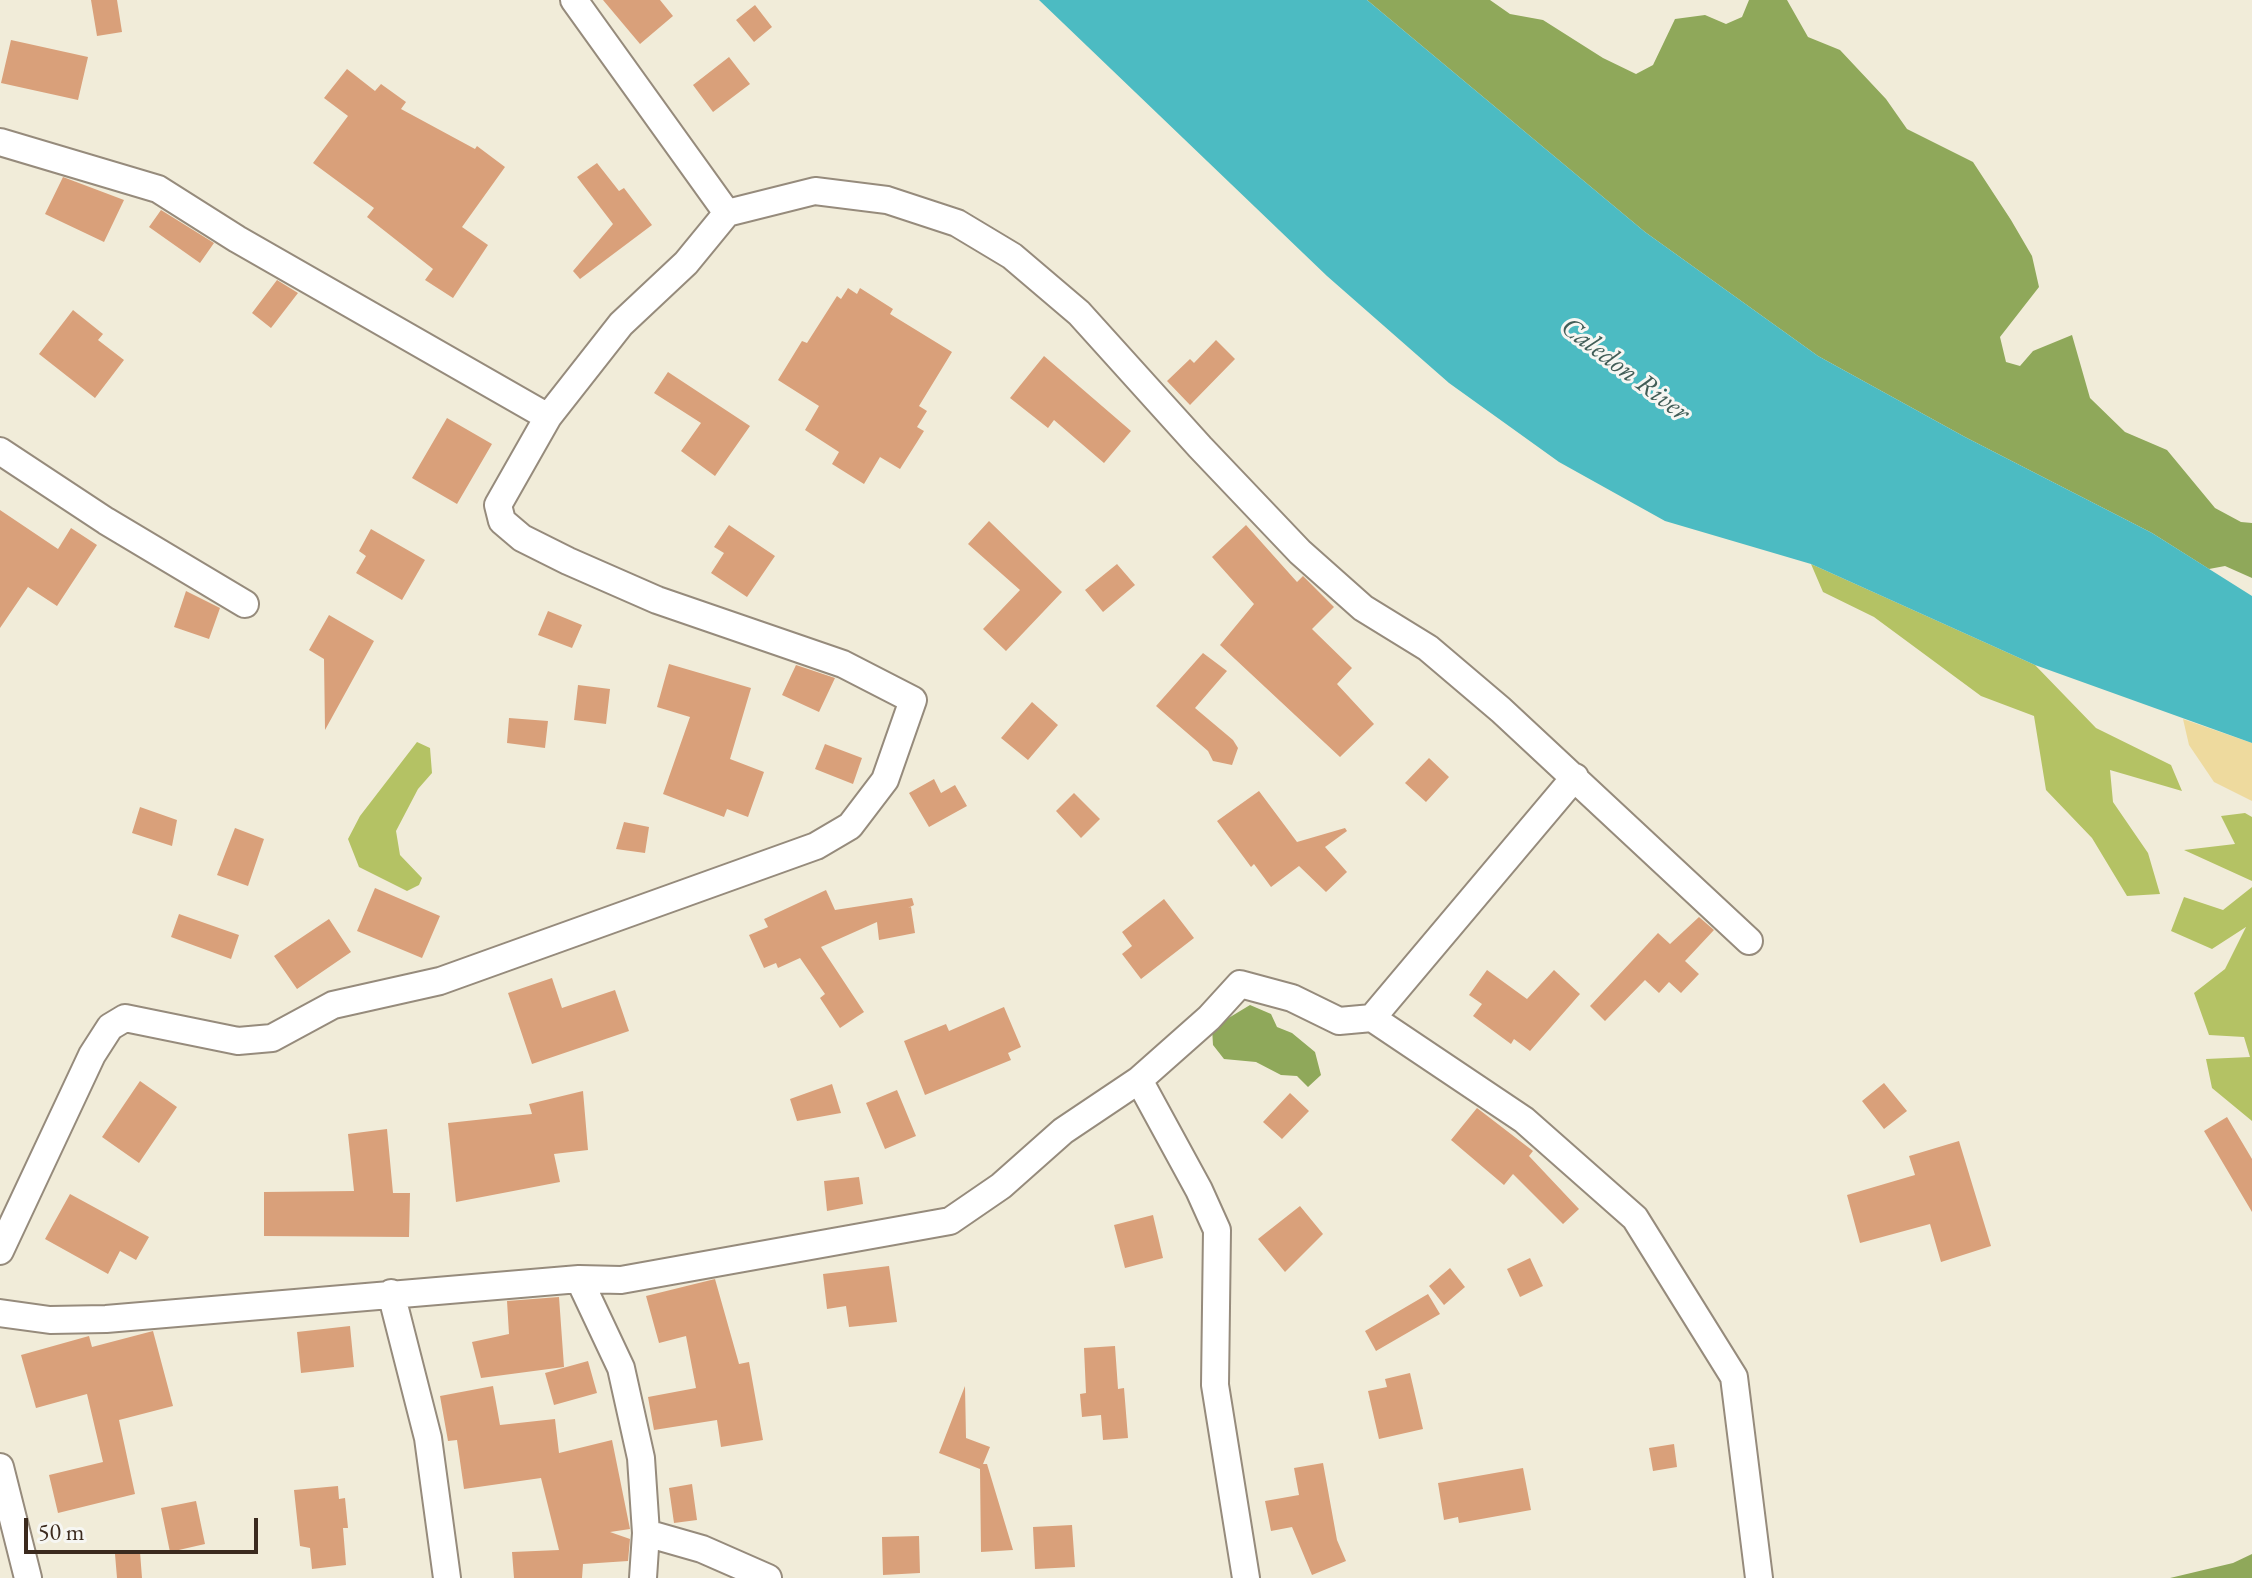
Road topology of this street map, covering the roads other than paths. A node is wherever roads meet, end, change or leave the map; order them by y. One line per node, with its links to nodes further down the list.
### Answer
1 (574, 0): 3 (street)
2 (0, 142): 4 (street)
3 (727, 213): 4 (street); 7 (street)
4 (548, 417): 11 (street)
5 (0, 451): 6 (street)
6 (245, 604)
7 (1575, 777): 8 (street); 9 (street)
8 (1749, 941)
9 (1372, 1018): 10 (street); 22 (street)
10 (1139, 1080): 12 (street); 21 (street)
11 (0, 1251)
12 (579, 1279): 13 (street); 16 (street)
13 (391, 1293): 14 (street); 18 (street)
14 (0, 1313)
15 (0, 1467): 17 (street)
16 (646, 1533): 19 (street); 20 (street)
17 (28, 1578)
18 (447, 1578)
19 (643, 1578)
20 (768, 1578)
21 (1246, 1578)
22 (1759, 1578)

